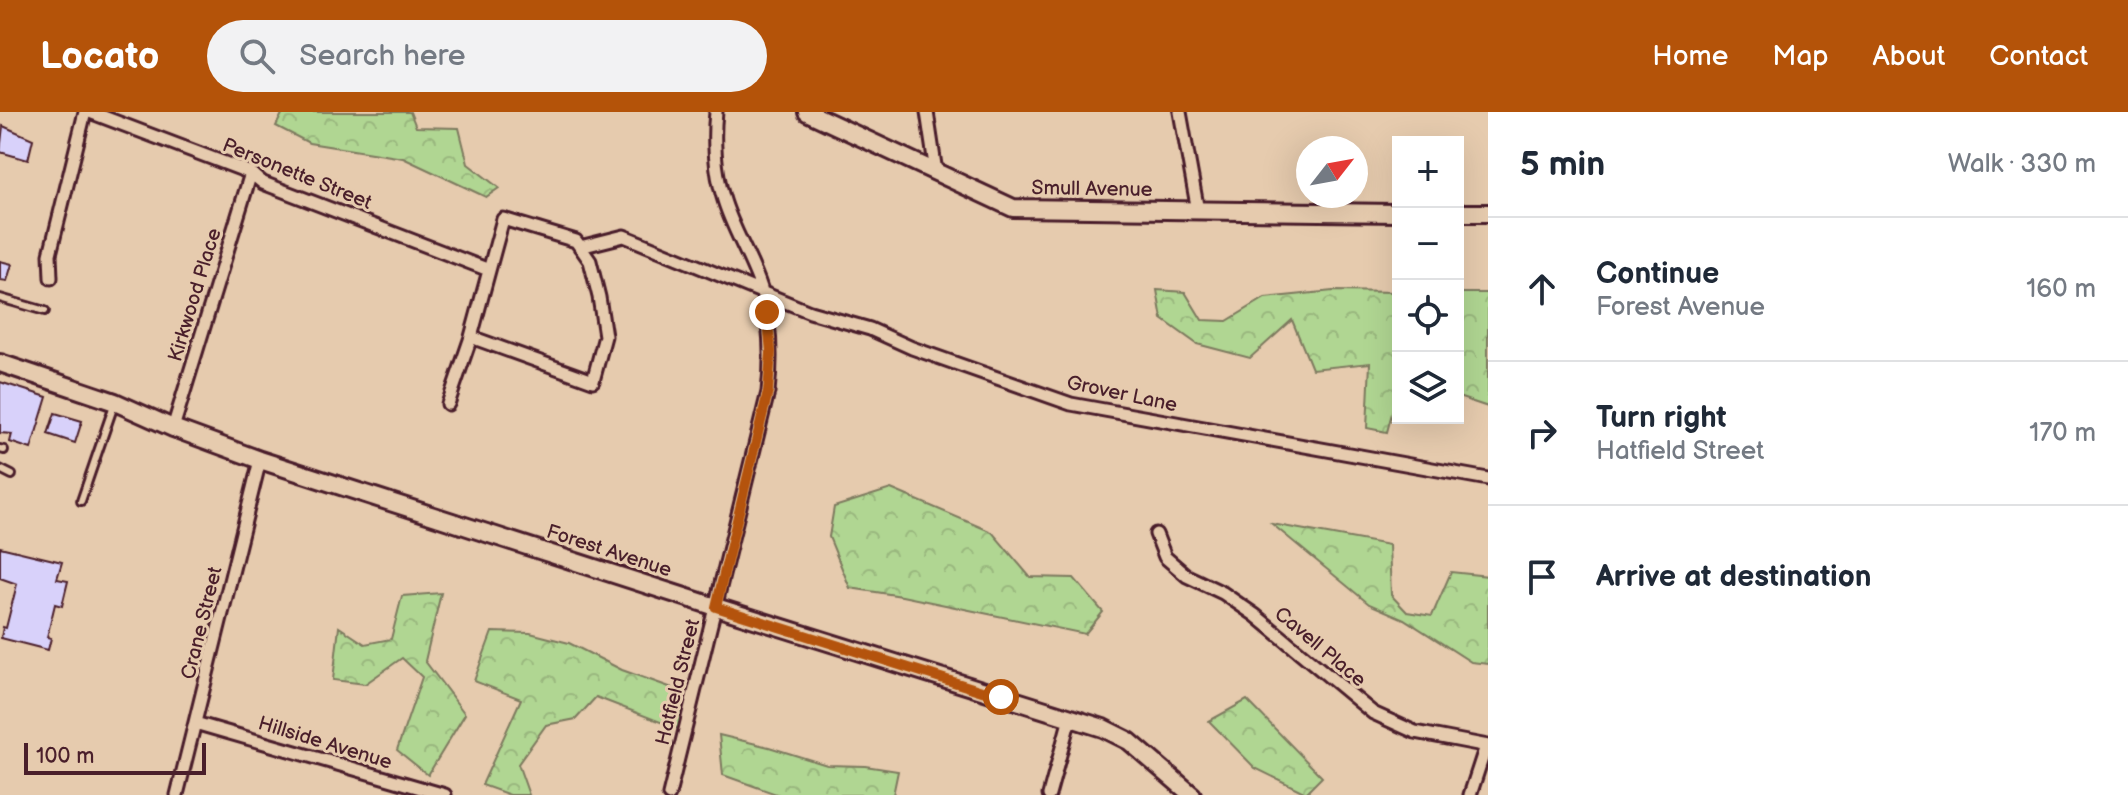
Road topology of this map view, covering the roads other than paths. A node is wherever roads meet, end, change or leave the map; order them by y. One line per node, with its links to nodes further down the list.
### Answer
1 (87, 112): 7 (street, Personette Street); 14 (street)
2 (716, 112): 15 (street, Hatfield Street)
3 (807, 112): 6 (street, Smull Avenue)
4 (927, 112): 6 (street)
5 (1180, 112): 8 (street)
6 (936, 172): 8 (street, Smull Avenue)
7 (251, 173): 13 (street, Personette Street); 22 (street, Kirkwood Place)
8 (1198, 211): 9 (street, Smull Avenue)
9 (1392, 213)
10 (1464, 213): 11 (street)
11 (1488, 213)
12 (580, 247): 13 (street); 15 (street, Grover Lane); 18 (street)
13 (489, 270): 18 (street)
14 (51, 278)
15 (762, 292): 26 (street, Grover Lane); 29 (street, Hatfield Street)
16 (0, 298): 17 (lane)
17 (45, 311)
18 (471, 337): 21 (street)
19 (0, 363): 20 (street, Forest Avenue)
20 (115, 402): 22 (street, Forest Avenue); 27 (lane)
21 (448, 404)
22 (173, 428): 23 (street, Forest Avenue)
23 (260, 460): 29 (street, Forest Avenue); 31 (street, Crane Street)
24 (0, 469): 25 (lane)
25 (12, 475)
26 (1488, 479)
27 (81, 501)
28 (1156, 534): 32 (street, Cavell Place)
29 (716, 607): 30 (street, Forest Avenue); 35 (street, Hatfield Street)
30 (1070, 718): 36 (street); 37 (street, Forest Avenue)
31 (195, 723): 33 (street, Crane Street); 34 (street, Hillside Avenue)
32 (1487, 746): 38 (street, Cavell Place)
33 (177, 795)
34 (445, 795)
35 (669, 795)
36 (1049, 795)
37 (1192, 795)
38 (1470, 795)

